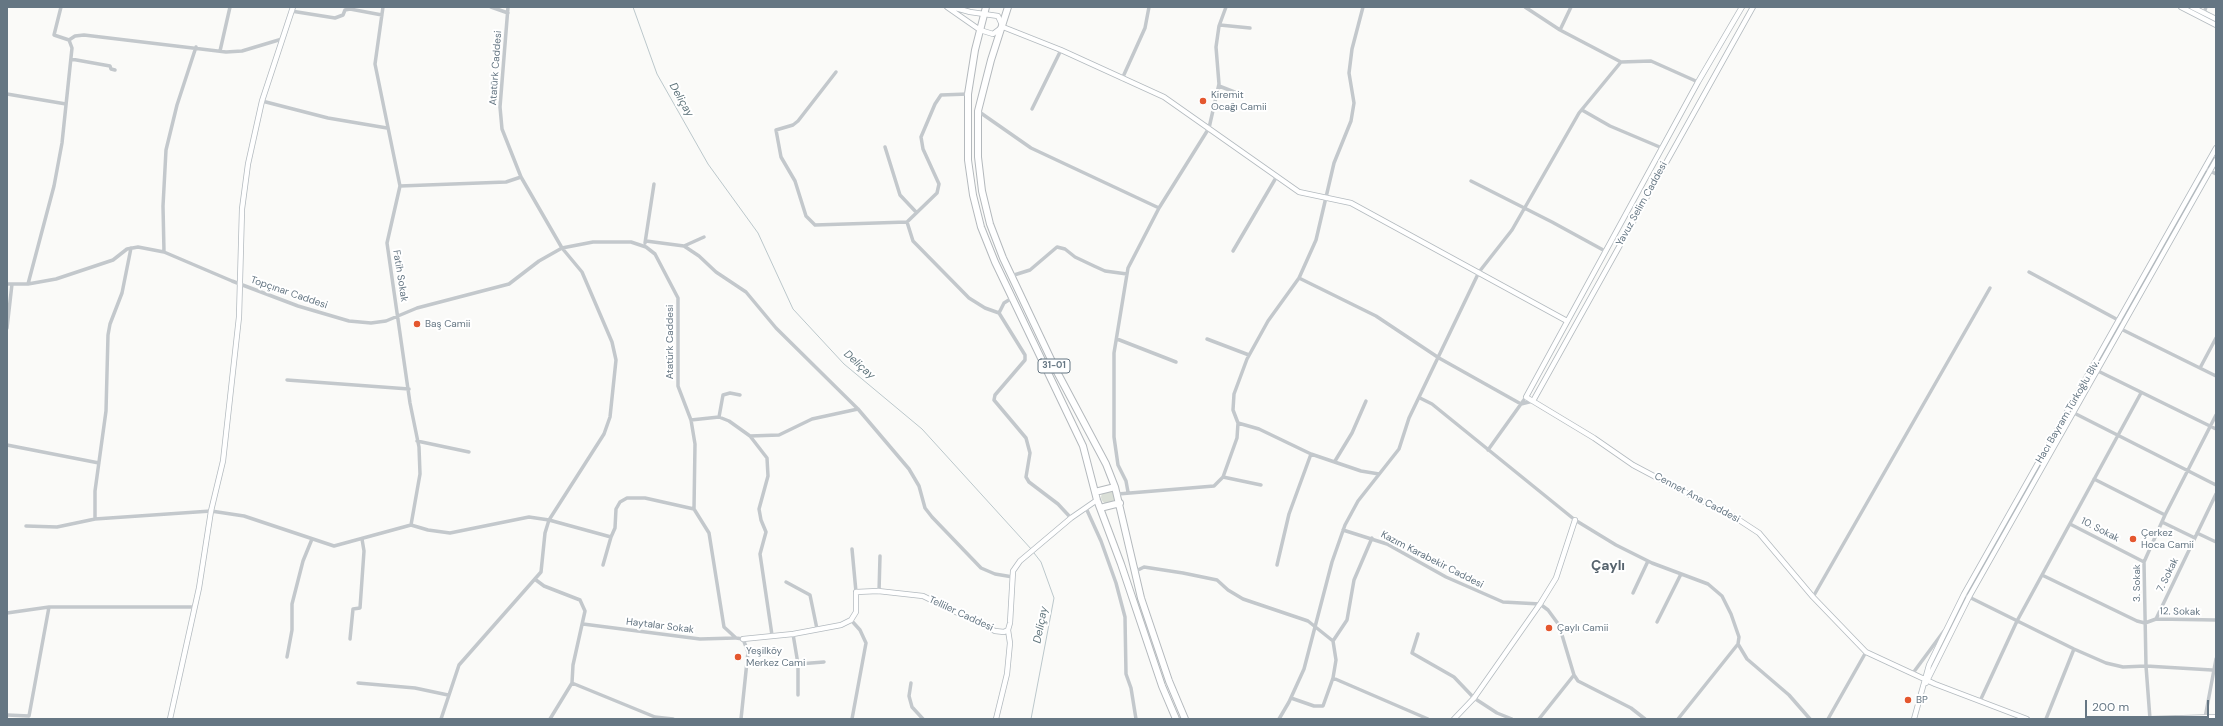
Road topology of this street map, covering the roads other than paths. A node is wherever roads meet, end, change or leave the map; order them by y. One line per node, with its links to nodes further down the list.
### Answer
1 (61, 7): 33 (street)
2 (230, 7): 36 (street)
3 (383, 7): 23 (street, Fatih Sokak)
4 (491, 7): 21 (street)
5 (508, 7): 21 (street, Atatürk Caddesi)
6 (947, 7): 30 (street)
7 (952, 7): 20 (street)
8 (1008, 7): 28 (highway, 31-01)
9 (1149, 7): 41 (street)
10 (1226, 7): 26 (street)
11 (1363, 7): 67 (street)
12 (1525, 7): 31 (street)
13 (1571, 7): 31 (street)
14 (1742, 7): 42 (street, Yavuz Selim Caddesi)
15 (1753, 7): 44 (street, Yavuz Selim Caddesi)
16 (2181, 7): 24 (street)
17 (2192, 7): 22 (street)
18 (2206, 7): 22 (street)
19 (292, 9): 23 (street); 32 (street)
20 (985, 10): 28 (street); 30 (highway, 31-01)
21 (508, 13): 63 (street, Atatürk Caddesi)
22 (2204, 13): 24 (street); 25 (street)
23 (382, 16): 53 (street, Fatih Sokak)
24 (2202, 18): 27 (street)
25 (2216, 19)
26 (1220, 25): 29 (street); 43 (street)
27 (2216, 25)
28 (1003, 27): 30 (street); 35 (street); 52 (highway, 31-01)
29 (1250, 28)
30 (980, 30): 47 (highway, 31-01)
31 (1560, 30): 38 (street)
32 (282, 39): 36 (street); 48 (street)
33 (69, 40): 34 (street); 37 (street)
34 (196, 47): 36 (street); 79 (street)
35 (1061, 50): 41 (street); 50 (street)
36 (220, 51)
37 (71, 59): 39 (street); 49 (street)
38 (1621, 62): 42 (street); 51 (street)
39 (115, 70)
40 (836, 72): 71 (street)
41 (1122, 79): 54 (street)
42 (1698, 82): 44 (street); 56 (street, Yavuz Selim Caddesi)
43 (1219, 86): 45 (street); 54 (street)
44 (1708, 87): 115 (street, Yavuz Selim Caddesi)
45 (1237, 93)
46 (7, 94): 49 (street)
47 (968, 94): 70 (street); 91 (highway, 31-01)
48 (262, 101): 53 (street); 89 (street)
49 (66, 104): 88 (street)
50 (1032, 109)
51 (1582, 110): 56 (street); 69 (street)
52 (978, 111): 68 (street); 84 (highway, 31-01)
53 (387, 128): 66 (street, Fatih Sokak)
54 (1209, 128): 62 (street); 68 (street)
55 (885, 147): 70 (street)
56 (1662, 148): 78 (street, Yavuz Selim Caddesi)
57 (2216, 148): 59 (street, Hacı Bayram Türkoğlu Blv.)
58 (2216, 160): 60 (street, Hacı Bayram Türkoğlu Blv.)
59 (2205, 168): 60 (street); 95 (street, Hacı Bayram Türkoğlu Blv.)
60 (2210, 171): 61 (street); 96 (street, Hacı Bayram Türkoğlu Blv.)
61 (2216, 174)
62 (1277, 176): 67 (street); 80 (street)
63 (521, 177): 66 (street); 77 (street, Atatürk Caddesi)
64 (1471, 181): 69 (street)
65 (654, 184): 73 (street)
66 (400, 186): 93 (street, Fatih Sokak)
67 (1327, 197): 81 (street); 85 (street)
68 (1159, 208): 83 (street)
69 (1524, 208): 78 (street); 81 (street)
70 (916, 212): 71 (street)
71 (907, 222): 92 (street)
72 (704, 237): 75 (street)
73 (646, 241): 74 (street); 75 (street)
74 (644, 246): 77 (street); 121 (street, Atatürk Caddesi)
75 (684, 246): 117 (street)
76 (131, 248): 79 (street, Topçınar Caddesi); 88 (street); 133 (street)
77 (562, 248): 93 (street, Topçınar Caddesi); 154 (street, Atatürk Caddesi)
78 (1605, 251): 94 (street, Yavuz Selim Caddesi)
79 (164, 252): 89 (street, Topçınar Caddesi)
80 (1233, 252)
81 (1479, 272): 94 (street); 103 (street)
82 (2029, 272): 95 (street)
83 (1127, 274): 84 (street); 100 (street)
84 (1011, 276): 140 (highway, 31-01)
85 (1299, 278): 102 (street); 103 (street)
86 (7, 284): 87 (street)
87 (12, 284): 88 (street); 97 (street)
88 (28, 284)
89 (242, 285): 93 (street, Topçınar Caddesi); 150 (street)
90 (1990, 288): 184 (street)
91 (1012, 298): 92 (street); 141 (highway, 31-01)
92 (999, 313): 152 (street)
93 (398, 315): 109 (street, Fatih Sokak)
94 (1567, 321): 112 (street, Yavuz Selim Caddesi)
95 (2119, 321): 96 (street); 183 (street, Hacı Bayram Türkoğlu Blv.)
96 (2124, 323): 98 (street, Hacı Bayram Türkoğlu Blv.)
97 (7, 328)
98 (2121, 329): 105 (street); 106 (street, Hacı Bayram Türkoğlu Blv.)
99 (2216, 338): 105 (street)
100 (1117, 339): 104 (street); 142 (street)
101 (1207, 339): 102 (street)
102 (1250, 354): 122 (street)
103 (1439, 358): 113 (street); 116 (street)
104 (1176, 362)
105 (2200, 368): 107 (street)
106 (2098, 371): 110 (street); 118 (street, Hacı Bayram Türkoğlu Blv.)
107 (2216, 376)
108 (287, 380): 109 (street)
109 (409, 389): 127 (street, Fatih Sokak)
110 (2141, 393): 123 (street); 125 (street)
111 (740, 395): 120 (street)
112 (1526, 397): 115 (street, Cennet Ana Caddesi); 116 (street)
113 (1420, 398): 129 (street); 135 (street)
114 (1366, 401): 132 (street)
115 (1532, 401): 116 (street); 184 (street, Cennet Ana Caddesi)
116 (1521, 404): 129 (street)
117 (858, 409): 126 (street); 177 (street)
118 (2074, 413): 125 (street); 183 (street, Hacı Bayram Türkoğlu Blv.)
119 (2216, 415): 123 (street, 3. Sokak)
120 (719, 417): 121 (street); 126 (street)
121 (691, 420): 149 (street, Atatürk Caddesi)
122 (1238, 423): 131 (street); 136 (street)
123 (2211, 426): 124 (street); 134 (street, 3. Sokak)
124 (2216, 429)
125 (2118, 434): 134 (street); 137 (street)
126 (750, 436): 202 (street)
127 (417, 441): 130 (street); 158 (street, Fatih Sokak)
128 (7, 445): 133 (street)
129 (1488, 450): 155 (street)
130 (469, 452)
131 (1311, 454): 132 (street); 173 (street)
132 (1335, 461): 135 (street)
133 (98, 463): 153 (street)
134 (2188, 471): 139 (street); 151 (street, 3. Sokak)
135 (1379, 474): 160 (street)
136 (1223, 477): 138 (street); 142 (street)
137 (2094, 479): 151 (street); 157 (street)
138 (1261, 485)
139 (2216, 485)
140 (1115, 486): 141 (highway); 143 (highway, 31-01)
141 (1095, 492): 145 (highway, 31-01)
142 (1128, 492): 143 (street)
143 (1118, 494): 146 (highway, 31-01)
144 (2216, 494): 161 (street, 7. Sokak)
145 (1097, 500): 147 (street, Telliler Caddesi); 148 (highway, 31-01)
146 (1120, 503): 148 (highway); 174 (highway, 31-01)
147 (1086, 508): 152 (street, Telliler Caddesi); 240 (street)
148 (1100, 508): 241 (highway, 31-01)
149 (694, 509): 162 (street); 203 (street)
150 (211, 511): 153 (street); 165 (street); 186 (street)
151 (2165, 515): 156 (street, 3. Sokak)
152 (1071, 518): 177 (street, Telliler Caddesi)
153 (95, 519): 159 (street)
154 (549, 520): 158 (street); 162 (street); 178 (street)
155 (1575, 520): 170 (street); 185 (street)
156 (2162, 522): 164 (street); 171 (street, 3. Sokak)
157 (2070, 524): 171 (street, 10. Sokak); 176 (street)
158 (411, 525): 166 (street)
159 (26, 526)
160 (1343, 530): 163 (street, Kazım Karabekir Caddesi); 197 (street)
161 (2197, 533): 164 (street, 7. Sokak); 167 (street)
162 (611, 537): 172 (street)
163 (1372, 538): 185 (street, Kazım Karabekir Caddesi); 206 (street)
164 (2195, 538): 189 (street, 7. Sokak)
165 (312, 539): 166 (street); 210 (street)
166 (362, 539): 204 (street)
167 (2216, 542)
168 (852, 549): 180 (street)
169 (880, 556): 181 (street)
170 (1648, 561): 175 (street); 182 (street)
171 (2144, 562): 195 (street, 3. Sokak)
172 (603, 565)
173 (1277, 565)
174 (1134, 572): 197 (street); 242 (highway, 31-01)
175 (1681, 574): 193 (street); 207 (street)
176 (2042, 575): 192 (street); 195 (street)
177 (1013, 577): 199 (street, Telliler Caddesi)
178 (536, 580): 196 (street); 224 (street)
179 (786, 582): 198 (street)
180 (856, 592): 181 (street, Telliler Caddesi); 190 (street)
181 (879, 592): 199 (street, Telliler Caddesi)
182 (1633, 593)
183 (1966, 596): 192 (street); 194 (street, Hacı Bayram Türkoğlu Blv.); 219 (street, Hacı Bayram Türkoğlu Blv.)
184 (1813, 597): 209 (street, Cennet Ana Caddesi)
185 (1540, 604): 217 (street); 226 (street)
186 (195, 607): 187 (street); 232 (street)
187 (49, 608): 188 (street); 228 (street)
188 (7, 613)
189 (2156, 619): 191 (street, 12. Sokak); 195 (street, 12. Sokak)
190 (851, 620): 198 (street); 237 (street)
191 (2216, 620)
192 (2017, 621): 208 (street); 227 (street)
193 (1657, 622)
194 (1950, 622): 216 (street); 219 (street, Hacı Bayram Türkoğlu Blv.)
195 (2145, 623): 214 (street, 3. Sokak)
196 (583, 624): 203 (street, Haytalar Sokak); 221 (street)
197 (1315, 627): 206 (street); 225 (street)
198 (817, 629): 200 (street)
199 (1008, 630): 239 (street)
200 (793, 634): 202 (street); 213 (street)
201 (1418, 634): 226 (street)
202 (772, 635): 205 (street)
203 (736, 638): 205 (street)
204 (350, 639)
205 (743, 639): 236 (street)
206 (1333, 641): 218 (street)
207 (1738, 644): 249 (street); 250 (street)
208 (2074, 649): 214 (street); 254 (street)
209 (1866, 652): 216 (street, Cennet Ana Caddesi); 251 (street)
210 (287, 657)
211 (2216, 658): 215 (street)
212 (824, 662): 213 (street)
213 (798, 664): 223 (street)
214 (2146, 666): 215 (street); 255 (street, 3. Sokak)
215 (2212, 670): 231 (street)
216 (1913, 673): 219 (street, Cennet Ana Caddesi)
217 (1574, 675): 247 (street); 248 (street)
218 (1333, 678): 225 (street); 244 (street)
219 (1926, 679): 227 (street, Cennet Ana Caddesi); 252 (street)
220 (358, 683): 224 (street)
221 (572, 683): 234 (street); 235 (street)
222 (911, 684): 238 (street)
223 (798, 695)
224 (448, 696): 233 (street)
225 (1291, 698): 243 (street)
226 (1474, 698): 245 (street); 246 (street)
227 (1980, 701): 230 (street, Cennet Ana Caddesi)
228 (7, 715)
229 (2216, 717): 231 (street)
230 (2017, 718): 253 (street, Cennet Ana Caddesi)
231 (2205, 718): 255 (street)
232 (170, 719)
233 (441, 719)
234 (550, 719)
235 (673, 719)
236 (741, 719)
237 (852, 719)
238 (923, 719)
239 (996, 719)
240 (1136, 719)
241 (1176, 719)
242 (1185, 719)
243 (1279, 719)
244 (1428, 719)
245 (1454, 719)
246 (1512, 719)
247 (1539, 719)
248 (1645, 719)
249 (1678, 719)
250 (1810, 719)
251 (1828, 719)
252 (1915, 719)
253 (2027, 719)
254 (2046, 719)
255 (2150, 719)

